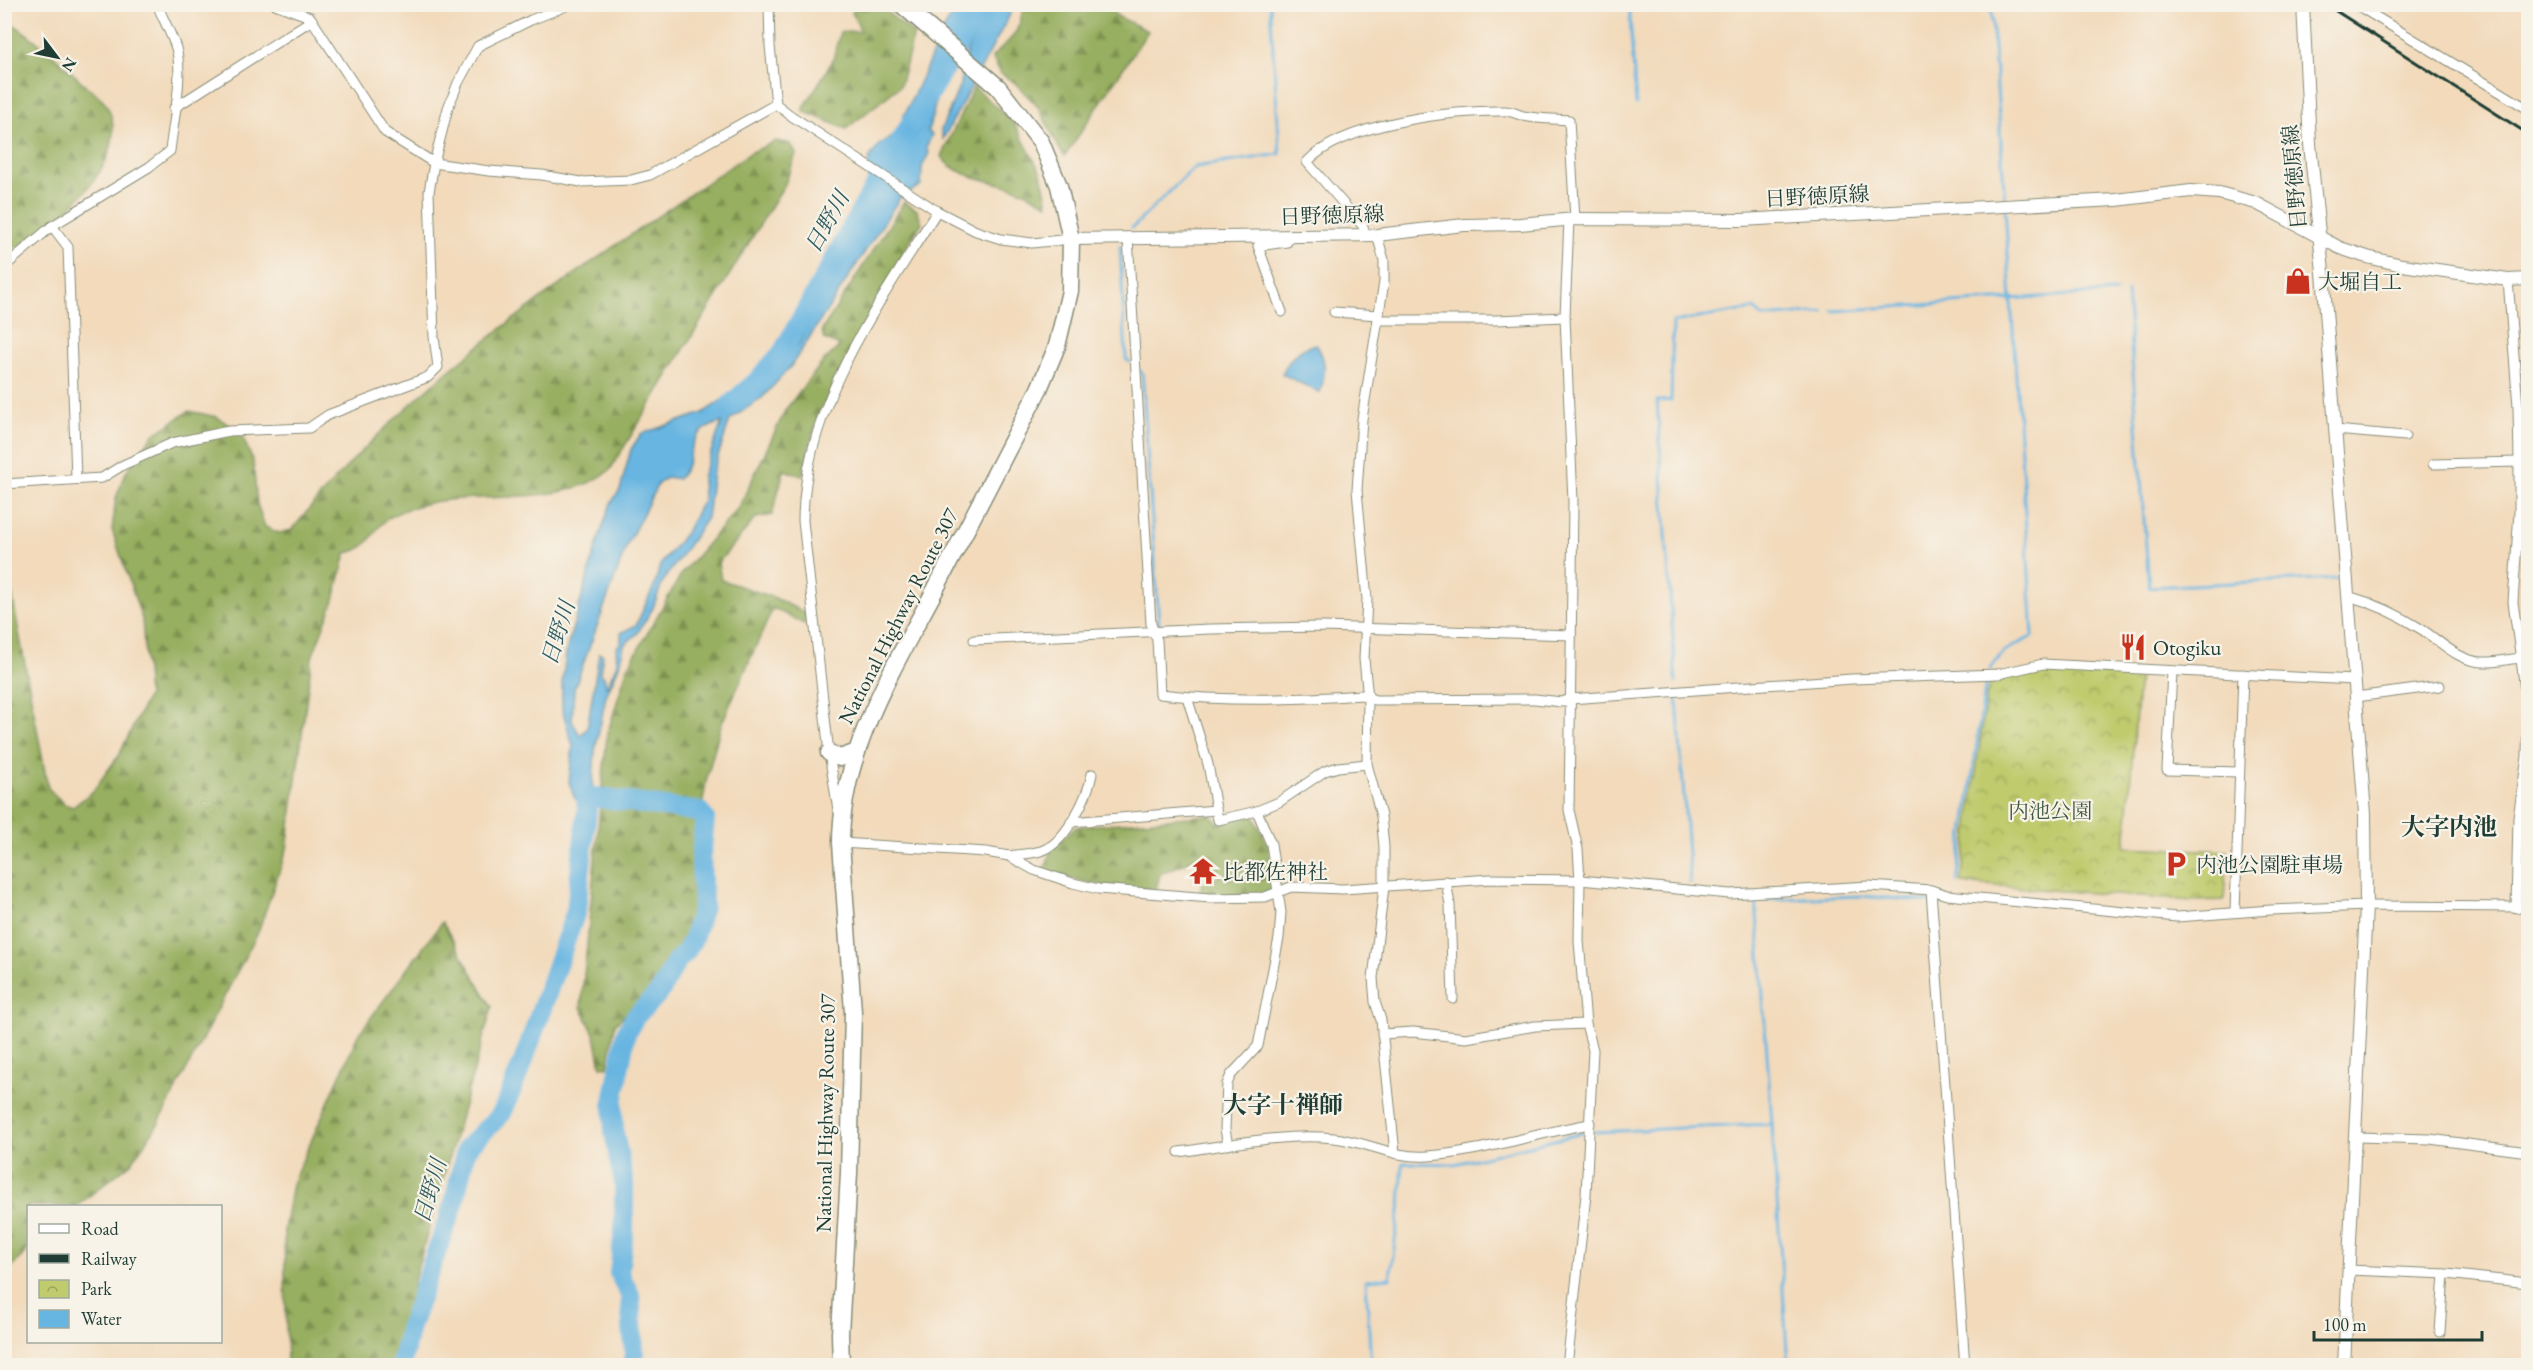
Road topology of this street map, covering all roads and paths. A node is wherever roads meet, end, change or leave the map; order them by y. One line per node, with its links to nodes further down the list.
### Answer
1 (157, 4): 11 (street)
2 (275, 4): 8 (street)
3 (571, 4): 13 (street)
4 (769, 4): 10 (street)
5 (901, 4): 21 (highway, National Highway Route 307)
6 (2303, 4): 20 (main road, 日野徳原線)
7 (2355, 4): 12 (street)
8 (291, 7): 9 (street)
9 (312, 20): 11 (street); 13 (street)
10 (776, 104): 13 (street); 14 (street)
11 (174, 108): 16 (street)
12 (2529, 109)
13 (434, 163): 35 (street)
14 (937, 211): 21 (street); 54 (street)
15 (1572, 219): 17 (main road, 日野徳原線); 17 (street); 20 (main road, 日野徳原線); 28 (street)
16 (52, 226): 22 (street); 35 (street)
17 (1371, 235): 18 (main road, 日野徳原線); 27 (street)
18 (1288, 236): 19 (main road, 日野徳原線); 25 (street)
19 (1128, 237): 21 (main road, 日野徳原線); 41 (street)
20 (2320, 238): 24 (main road); 31 (main road)
21 (1071, 239): 53 (highway, National Highway Route 307)
22 (4, 267)
23 (2529, 279): 24 (main road)
24 (2508, 280): 29 (street)
25 (1282, 312)
26 (1334, 312): 27 (street)
27 (1379, 317): 28 (street); 40 (street)
28 (1565, 317): 42 (street)
29 (2518, 410): 30 (street); 33 (street)
30 (2529, 410)
31 (2336, 430): 32 (street); 39 (main road)
32 (2405, 436)
33 (2518, 462): 34 (street); 37 (street)
34 (2433, 464)
35 (76, 478): 36 (street)
36 (4, 484)
37 (2517, 549): 38 (street); 44 (street)
38 (2529, 549)
39 (2348, 596): 44 (street); 47 (main road)
40 (1365, 629): 41 (street); 42 (street); 51 (street)
41 (1154, 632): 43 (street); 49 (street)
42 (1571, 635): 52 (street)
43 (974, 640)
44 (2524, 657): 55 (street)
45 (2172, 671): 46 (street); 52 (street); 57 (street)
46 (2243, 674): 47 (street); 57 (street)
47 (2354, 680): 50 (main road)
48 (2440, 686): 50 (street)
49 (1187, 697): 51 (street); 59 (street)
50 (2356, 697): 70 (main road)
51 (1368, 698): 52 (street); 56 (street)
52 (1570, 699): 65 (street)
53 (857, 752): 54 (highway); 62 (highway, National Highway Route 307)
54 (829, 753): 62 (street)
55 (2528, 757): 72 (street)
56 (1367, 764): 60 (street); 67 (street)
57 (2239, 772): 73 (street)
58 (1092, 774): 61 (street)
59 (1216, 810): 60 (street); 61 (street)
60 (1257, 811): 69 (street)
61 (1071, 822): 64 (street)
62 (841, 824): 63 (highway, National Highway Route 307)
63 (841, 843): 64 (street); 87 (highway, National Highway Route 307)
64 (1009, 856): 69 (street)
65 (1580, 880): 66 (street); 68 (street); 75 (street)
66 (1446, 881): 67 (street); 74 (street)
67 (1384, 887): 69 (street); 76 (street)
68 (1931, 890): 73 (street); 89 (street)
69 (1278, 891): 79 (street)
70 (2366, 906): 72 (street); 73 (street); 78 (main road)
71 (2529, 907): 72 (street)
72 (2516, 908)
73 (2235, 912)
74 (1453, 999)
75 (1586, 1024): 76 (street); 77 (street)
76 (1382, 1034): 82 (street)
77 (1590, 1124): 82 (street); 88 (street)
78 (2355, 1137): 81 (street); 83 (main road)
79 (1228, 1145): 80 (street); 82 (street)
80 (1179, 1152)
81 (2529, 1152)
82 (1395, 1154)
83 (2348, 1270): 84 (street); 90 (main road)
84 (2444, 1274): 85 (street); 86 (street)
85 (2529, 1283)
86 (2440, 1332)
87 (841, 1365)
88 (1566, 1365)
89 (1965, 1365)
90 (2344, 1365)

